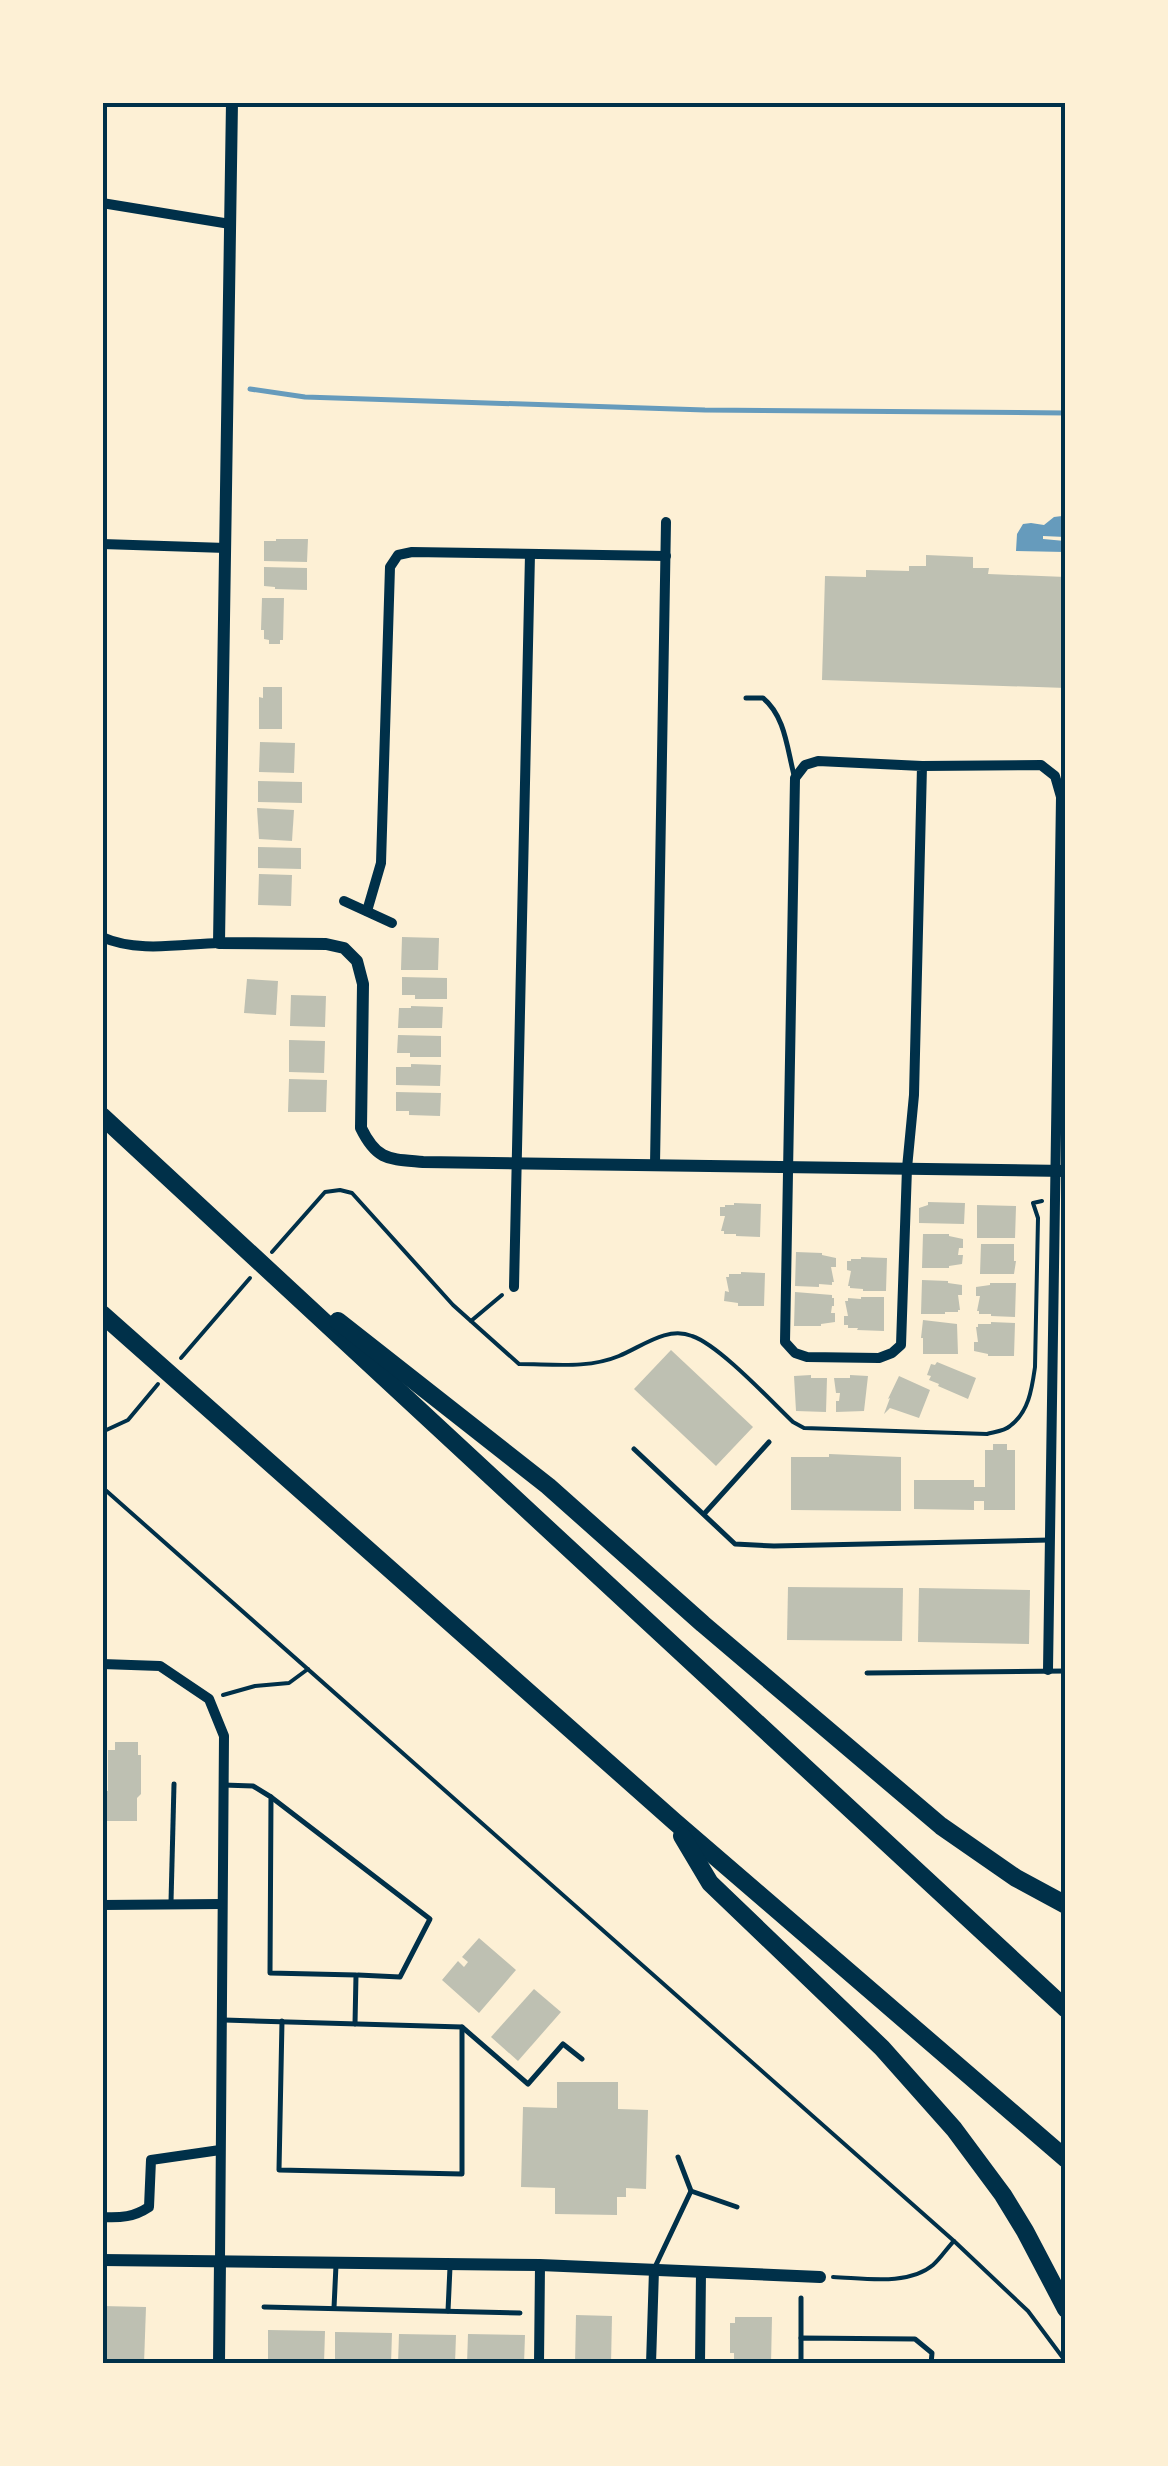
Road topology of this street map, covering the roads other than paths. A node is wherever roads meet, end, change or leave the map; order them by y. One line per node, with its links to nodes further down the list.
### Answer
1 (232, 102): 3 (street)
2 (102, 203): 3 (street)
3 (230, 224): 6 (street)
4 (666, 522): 8 (street)
5 (102, 544): 6 (street)
6 (226, 548): 17 (street)
7 (530, 554): 8 (street); 14 (street); 19 (street)
8 (666, 556): 20 (street)
9 (746, 698): 11 (lane)
10 (922, 766): 11 (street); 12 (street); 22 (street)
11 (795, 778): 21 (street)
12 (1063, 796): 23 (street)
13 (344, 901): 14 (street)
14 (367, 911): 15 (street)
15 (392, 923)
16 (102, 937): 17 (street)
17 (219, 942): 19 (street)
18 (102, 1116): 24 (highway)
19 (518, 1163): 20 (street); 25 (street)
20 (655, 1164): 21 (street)
21 (787, 1166): 22 (street); 22 (street)
22 (907, 1168): 23 (street)
23 (1061, 1171): 30 (street)
24 (241, 1246): 40 (highway); 44 (highway)
25 (514, 1288)
26 (102, 1314): 38 (highway)
27 (768, 1442): 29 (lane)
28 (634, 1449): 29 (lane)
29 (704, 1514): 30 (lane)
30 (1050, 1540): 32 (street)
31 (102, 1664): 36 (street)
32 (1048, 1670): 33 (lane); 34 (lane)
33 (1066, 1671)
34 (867, 1673)
35 (174, 1784): 42 (lane)
36 (223, 1785): 37 (lane); 39 (street)
37 (271, 1797): 43 (lane); 43 (lane)
38 (674, 1822): 52 (highway); 67 (highway)
39 (222, 1904): 42 (street); 45 (street)
40 (1066, 1904)
41 (102, 1905): 42 (street)
42 (171, 1905)
43 (356, 1975): 47 (lane)
44 (1066, 2009)
45 (222, 2020): 46 (lane); 50 (street)
46 (282, 2021): 47 (lane); 48 (lane)
47 (355, 2024): 48 (lane)
48 (462, 2028): 49 (lane)
49 (582, 2059)
50 (220, 2150): 55 (street); 57 (street)
51 (678, 2156): 53 (lane)
52 (1066, 2159)
53 (692, 2191): 54 (lane); 61 (lane)
54 (736, 2207)
55 (102, 2217)
56 (102, 2260): 57 (street)
57 (220, 2260): 58 (street); 71 (street)
58 (336, 2262): 59 (street); 66 (lane)
59 (450, 2264): 60 (street); 68 (lane)
60 (540, 2265): 61 (street); 72 (street)
61 (654, 2270): 62 (street); 73 (street)
62 (701, 2272): 63 (street); 74 (street)
63 (820, 2277)
64 (801, 2298): 70 (lane)
65 (264, 2306): 66 (lane)
66 (334, 2308): 68 (lane)
67 (1066, 2309)
68 (448, 2311): 69 (lane)
69 (520, 2313)
70 (801, 2338): 75 (lane); 76 (lane)
71 (219, 2364)
72 (539, 2364)
73 (651, 2364)
74 (700, 2364)
75 (800, 2364)
76 (932, 2364)

